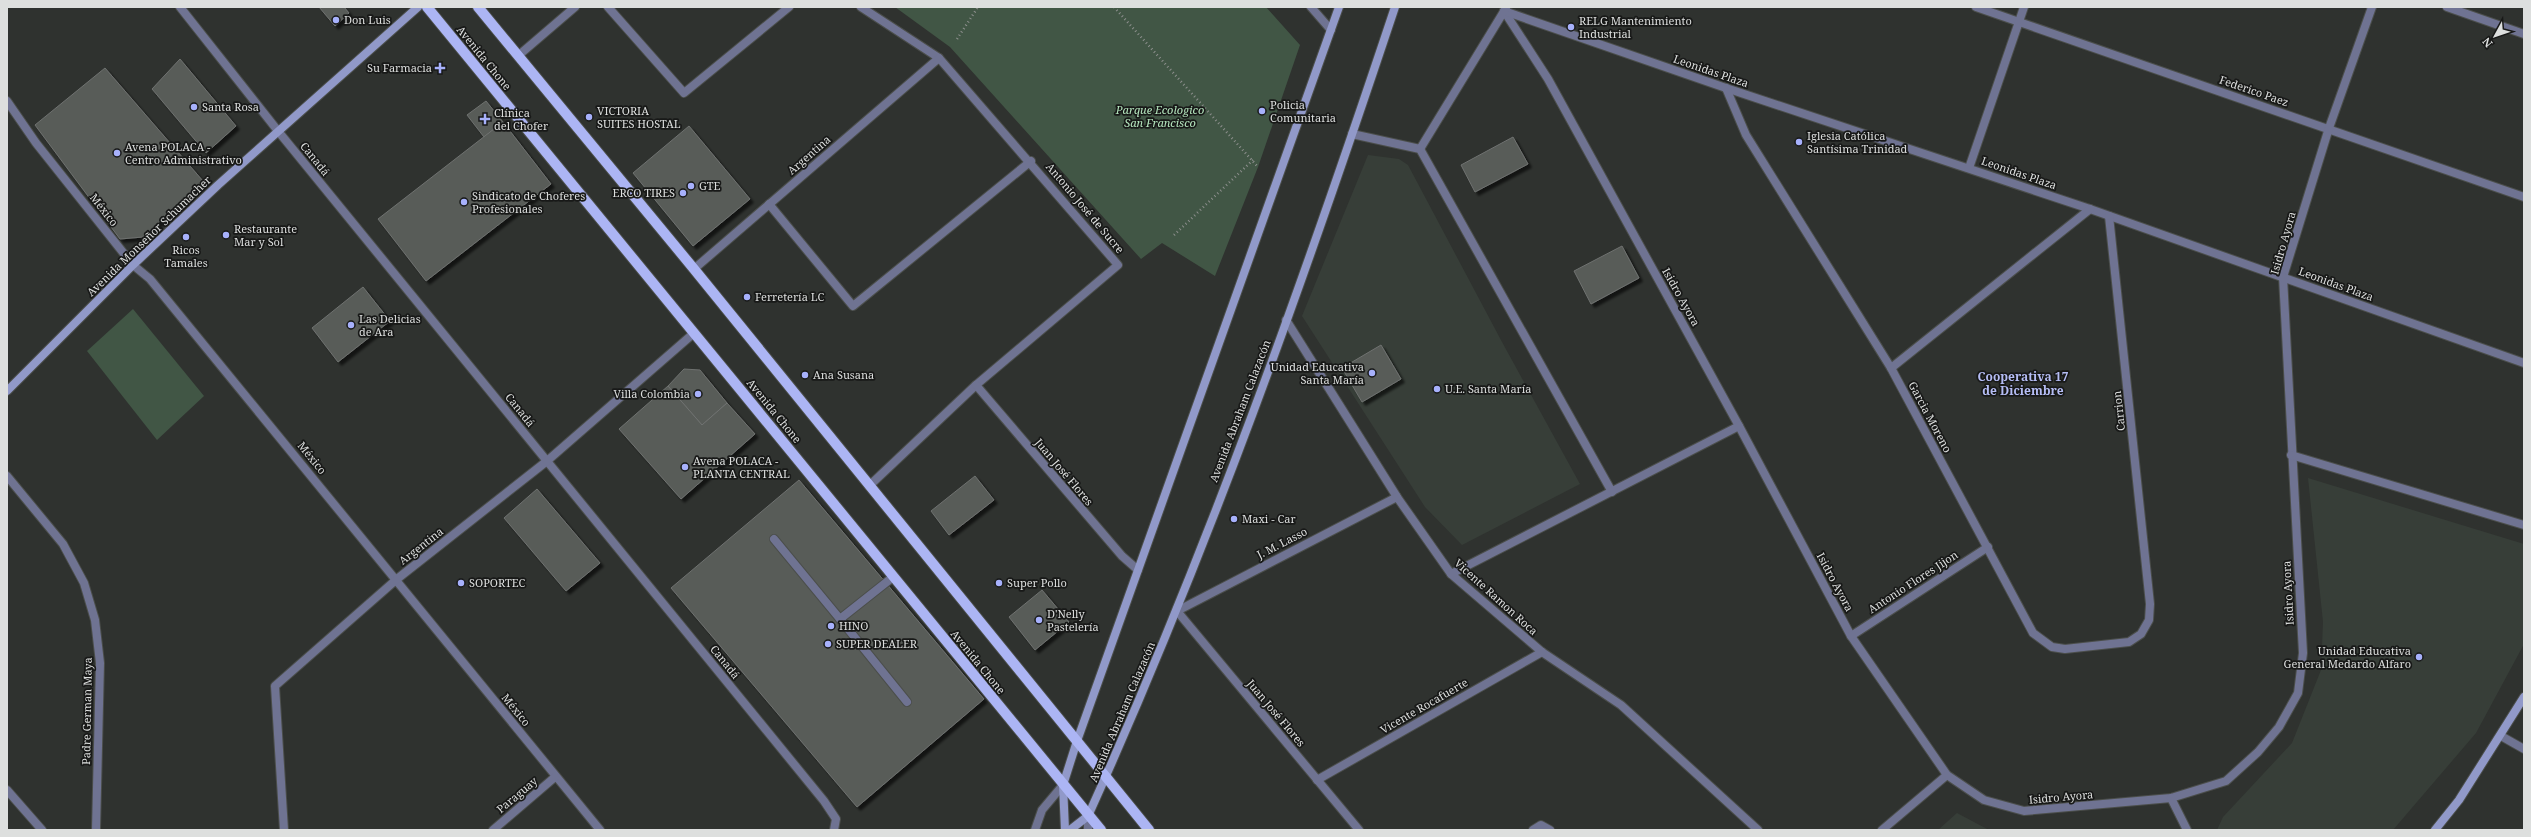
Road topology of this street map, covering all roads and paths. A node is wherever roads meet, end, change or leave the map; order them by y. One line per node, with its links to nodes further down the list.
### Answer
1 (180, 7): 28 (street, Canadá)
2 (418, 7): 28 (main road, Avenida Monseñor Schumacher)
3 (427, 7): 44 (main road, Avenida Chone)
4 (478, 7): 23 (main road)
5 (575, 7): 23 (street)
6 (608, 7): 7 (street)
7 (789, 7)
8 (861, 7): 24 (street, Antonio José de Sucre)
9 (978, 7): 22 (path)
10 (1114, 7): 31 (path)
11 (1311, 7): 20 (street)
12 (1339, 7): 20 (main road)
13 (1395, 7): 29 (main road, Avenida Abraham Calazacón)
14 (1976, 7): 19 (street, Federico Paez)
15 (2024, 7): 19 (street)
16 (2372, 7): 27 (street, Isidro Ayora)
17 (2447, 7): 21 (street)
18 (1506, 9): 25 (street, Leonidas Plaza); 30 (street); 49 (street, Isidro Ayora)
19 (2019, 22): 27 (street, Federico Paez); 34 (street)
20 (1330, 30): 59 (main road)
21 (2524, 34)
22 (958, 39)
23 (519, 55): 41 (main road)
24 (940, 58): 32 (street, Antonio José de Sucre); 36 (street, Argentina)
25 (1726, 88): 34 (street, Leonidas Plaza); 46 (street, Garcia Moreno)
26 (7, 101): 40 (street, México)
27 (2329, 128): 35 (street, Federico Paez); 42 (street, Isidro Ayora)
28 (278, 131): 40 (main road, Avenida Monseñor Schumacher); 51 (street, Canadá)
29 (1352, 134): 30 (street); 43 (main road, Avenida Abraham Calazacón)
30 (1420, 149): 54 (street)
31 (1254, 160): 33 (path); 39 (path)
32 (1031, 161): 36 (street); 47 (street, Antonio José de Sucre)
33 (1258, 167)
34 (1969, 168): 37 (street, Leonidas Plaza)
35 (2524, 197)
36 (769, 204): 41 (street, Argentina)
37 (2090, 209): 38 (street, Leonidas Plaza); 46 (street)
38 (2109, 216): 42 (street, Leonidas Plaza); 63 (street, Carrion)
39 (1174, 235)
40 (133, 265): 48 (main road, Avenida Monseñor Schumacher); 62 (street, México)
41 (694, 269): 53 (main road)
42 (2283, 277): 45 (street, Leonidas Plaza); 50 (street, Isidro Ayora)
43 (1286, 320): 55 (street, Vicente Ramon Roca); 64 (main road, Avenida Abraham Calazacón)
44 (694, 333): 51 (street, Argentina); 61 (main road, Avenida Chone)
45 (2524, 363)
46 (1891, 368): 58 (street, Garcia Moreno)
47 (976, 385): 53 (street, Antonio José de Sucre); 59 (street, Juan José Flores)
48 (7, 391)
49 (1739, 426): 54 (street); 66 (street, Isidro Ayora)
50 (2292, 456): 56 (street); 79 (street, Isidro Ayora)
51 (547, 460): 62 (street, Argentina); 86 (street, Canadá)
52 (7, 476): 82 (street, Padre German Maya)
53 (869, 486): 71 (main road)
54 (1612, 492): 60 (street)
55 (1397, 497): 60 (street, Vicente Ramon Roca); 64 (street, J. M. Lasso)
56 (2524, 526)
57 (774, 539): 65 (street)
58 (1988, 547): 63 (street, Garcia Moreno); 66 (street, Antonio Flores Jijon)
59 (1138, 570): 71 (main road)
60 (1451, 574): 67 (street, Vicente Ramon Roca)
61 (892, 577): 65 (street); 77 (main road, Avenida Chone)
62 (397, 579): 74 (street, México); 83 (street, Argentina)
63 (2150, 604)
64 (1177, 611): 75 (main road, Avenida Abraham Calazacón); 76 (street, Juan José Flores)
65 (840, 619): 69 (street)
66 (1851, 636): 73 (street, Isidro Ayora)
67 (1542, 652): 76 (street, Vicente Rocafuerte); 96 (street, Vicente Ramon Roca)
68 (2524, 697): 70 (main road)
69 (907, 702)
70 (2500, 736): 72 (street); 99 (main road)
71 (1077, 741): 75 (main road); 77 (main road)
72 (2524, 749)
73 (1947, 775): 79 (street, Isidro Ayora); 97 (street)
74 (555, 777): 84 (street, Paraguay); 85 (street, México)
75 (1105, 778): 80 (main road, Avenida Abraham Calazacón); 92 (main road)
76 (1317, 780): 93 (street, Juan José Flores)
77 (1063, 785): 80 (main road, Avenida Chone); 87 (street); 88 (main road)
78 (7, 790): 81 (street)
79 (2171, 798): 98 (street)
80 (1088, 816): 89 (main road, Avenida Abraham Calazacón); 90 (street, Avenida Abraham Calazacón); 91 (main road, Avenida Chone)
81 (42, 830)
82 (96, 830)
83 (284, 830)
84 (493, 830)
85 (600, 830)
86 (834, 830)
87 (1035, 830)
88 (1065, 830)
89 (1070, 830)
90 (1088, 830)
91 (1101, 830)
92 (1148, 830)
93 (1359, 830)
94 (1533, 830): 95 (street)
95 (1550, 830)
96 (1758, 830)
97 (1882, 830)
98 (2187, 830)
99 (2435, 830)

